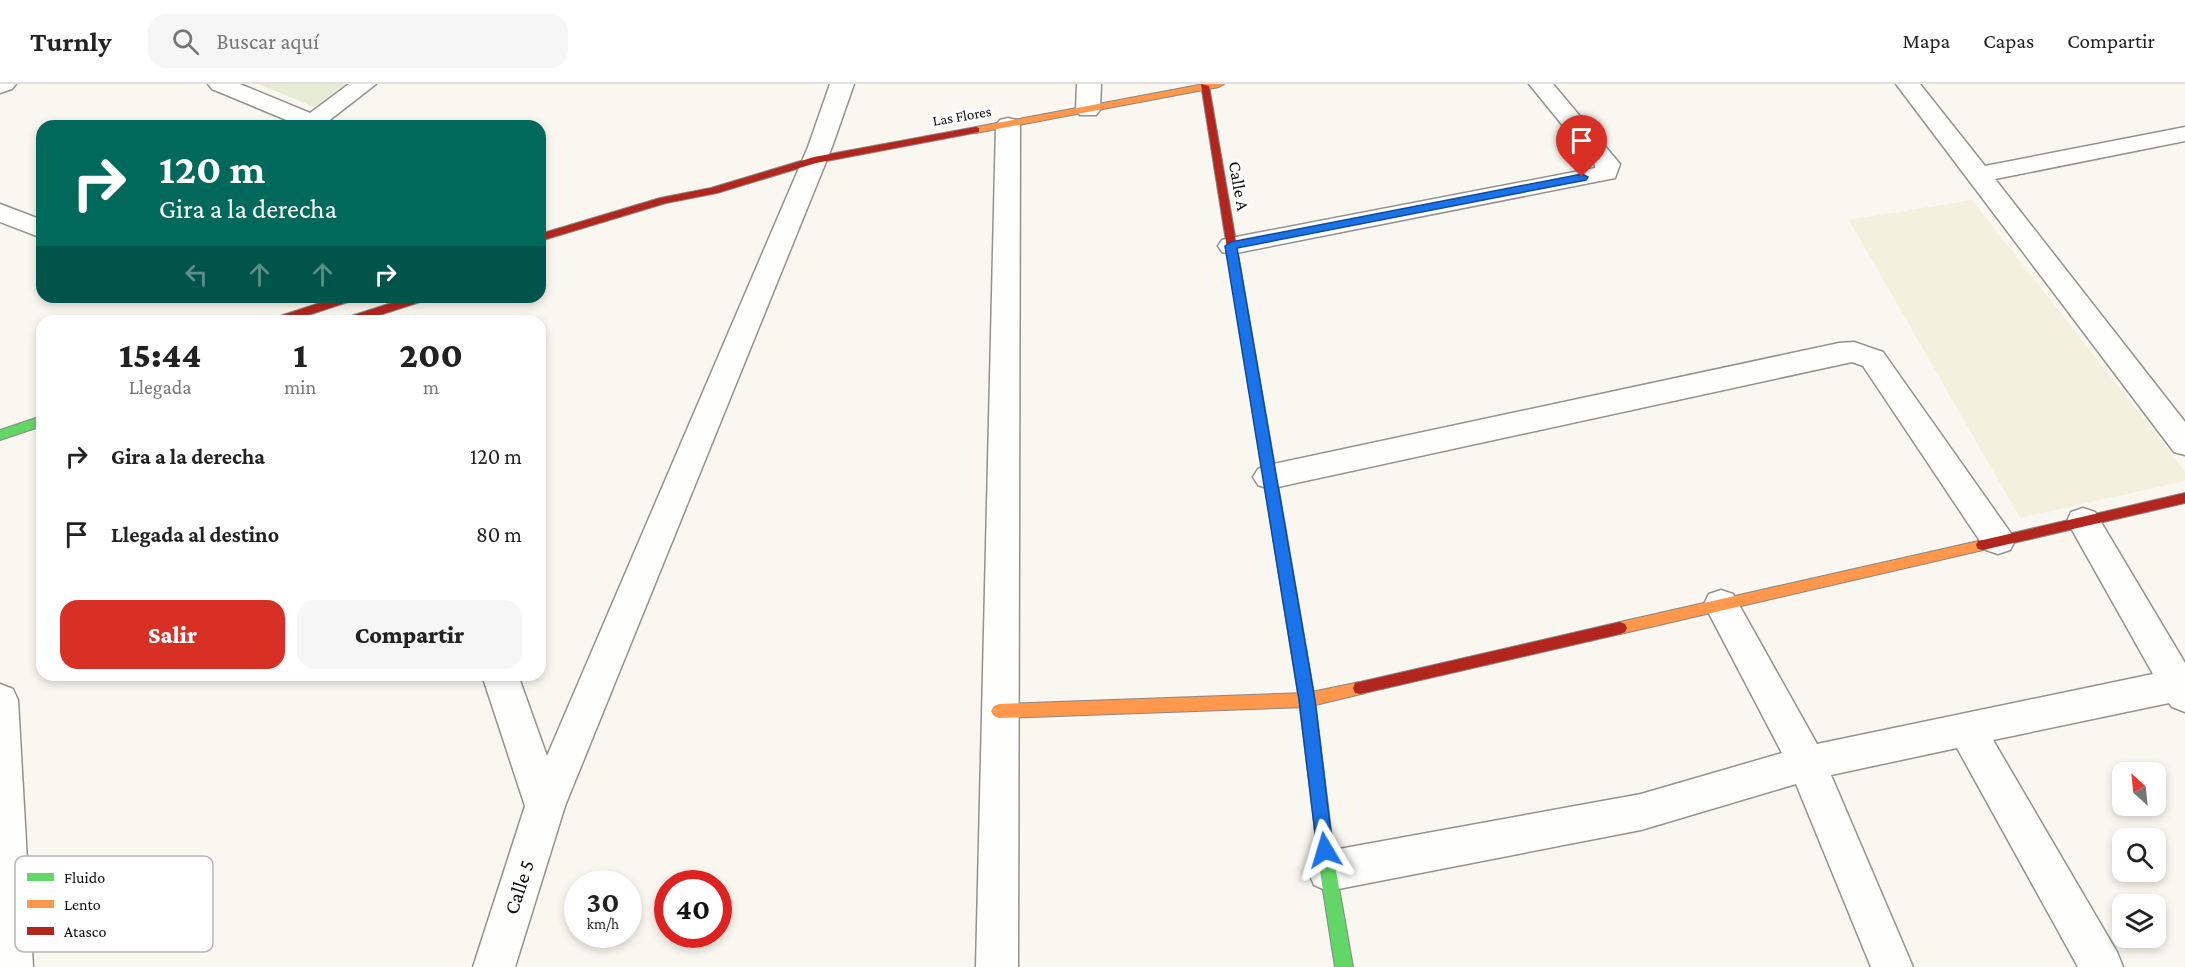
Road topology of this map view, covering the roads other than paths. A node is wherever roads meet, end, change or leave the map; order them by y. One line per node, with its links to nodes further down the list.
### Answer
1 (220, 84): 10 (street)
2 (364, 84): 11 (street)
3 (842, 84): 14 (street, Calle 5)
4 (1089, 84): 9 (street)
5 (1219, 84): 8 (street, Las Flores)
6 (1541, 84): 21 (street)
7 (1908, 84): 15 (street)
8 (1204, 86): 9 (street, Las Flores); 21 (street, Calle A)
9 (1088, 110): 12 (street, Las Flores)
10 (300, 120)
11 (314, 120)
12 (1008, 125): 14 (street, Las Flores); 38 (street)
13 (2185, 135): 15 (street)
14 (814, 160): 16 (street, Las Flores); 41 (street, Calle 5)
15 (1979, 174): 28 (street)
16 (713, 191): 18 (street, Las Flores); 20 (street, Las Flores)
17 (0, 212): 19 (street)
18 (678, 212)
19 (36, 227)
20 (546, 236)
21 (1231, 246): 29 (street, Calle A)
22 (333, 303): 24 (street)
23 (408, 303): 25 (street)
24 (296, 315)
25 (381, 315)
26 (36, 423): 27 (street)
27 (0, 435)
28 (2185, 444)
29 (1269, 477): 32 (street); 37 (street, Calle A)
30 (2185, 498): 31 (street)
31 (2083, 521): 32 (street); 35 (street)
32 (1998, 541): 33 (street)
33 (1721, 604): 37 (street); 40 (street)
34 (502, 681): 41 (street)
35 (2182, 690): 39 (street)
36 (0, 700): 43 (street)
37 (1307, 700): 38 (street); 42 (street, Calle A)
38 (999, 711): 45 (street)
39 (1966, 728): 40 (street); 48 (street)
40 (1807, 763): 42 (street); 47 (street)
41 (545, 806): 44 (street, Calle 5)
42 (1328, 871): 46 (street, Calle A)
43 (12, 967)
44 (494, 967)
45 (997, 967)
46 (1344, 967)
47 (1892, 967)
48 (2102, 967)

